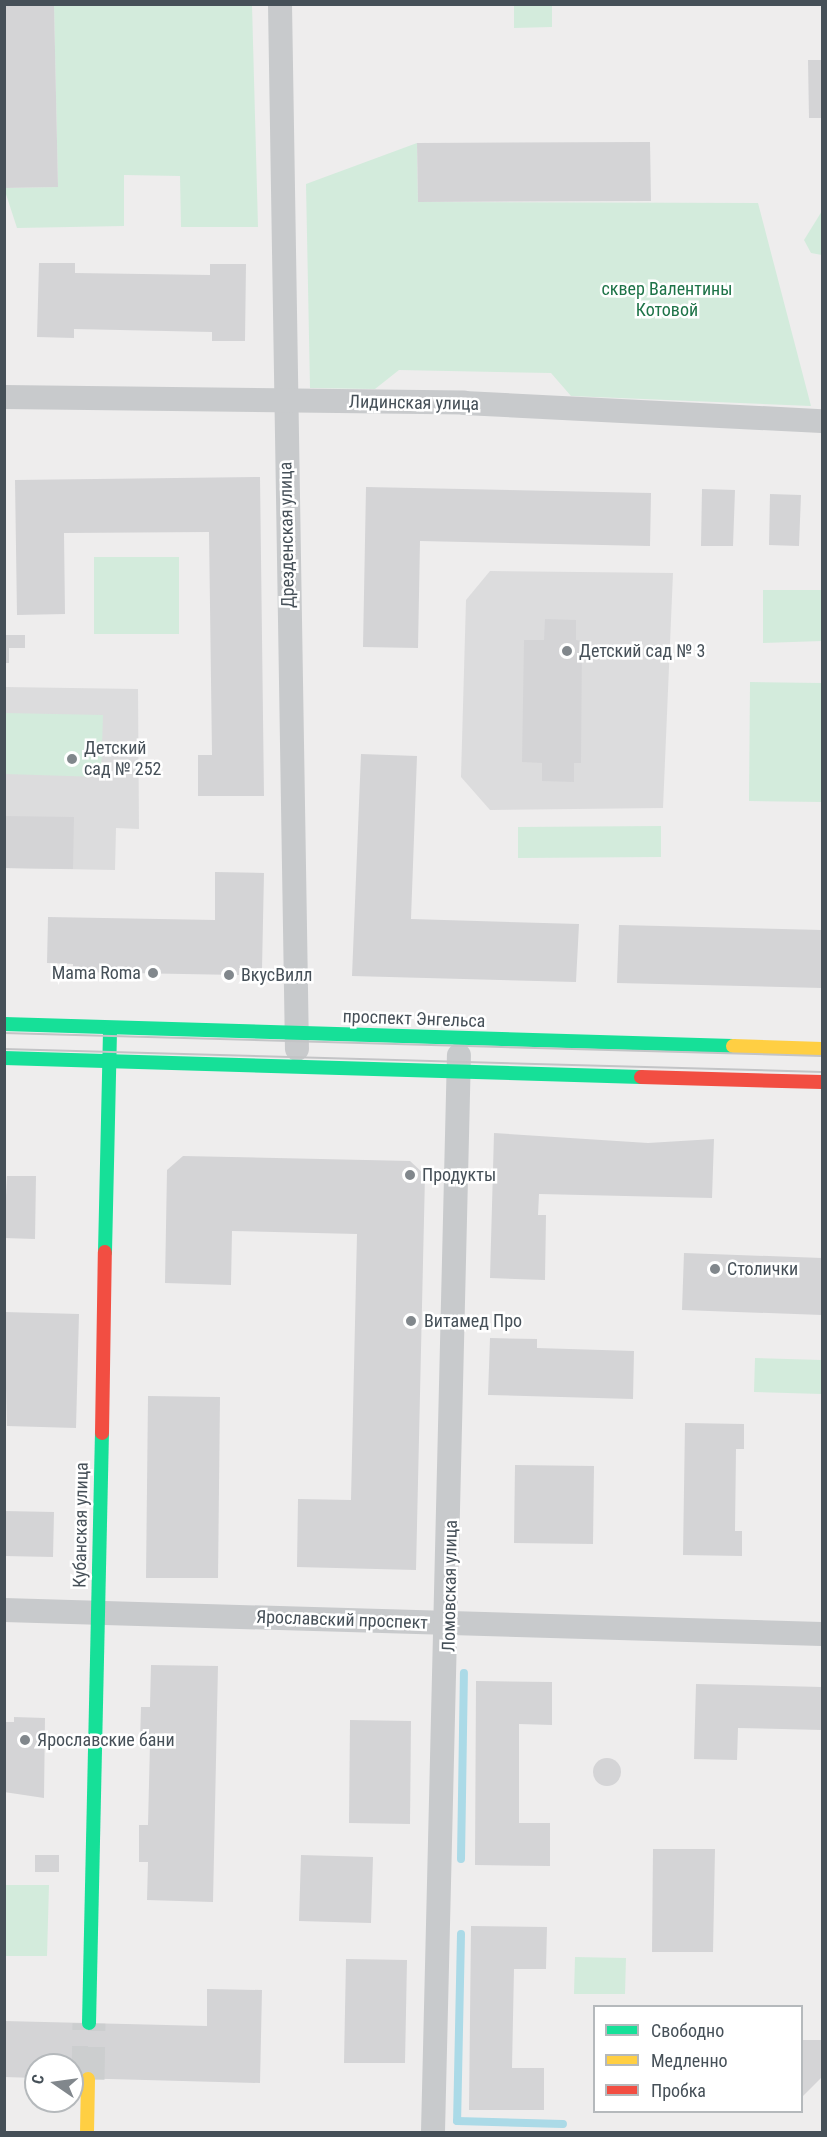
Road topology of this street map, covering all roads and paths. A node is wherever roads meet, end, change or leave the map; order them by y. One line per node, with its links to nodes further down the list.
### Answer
1 (280, 4): 3 (street, Дрезденская улица)
2 (4, 397): 3 (street, Лидинская улица)
3 (285, 402): 4 (street, Лидинская улица); 7 (street, Дрезденская улица)
4 (822, 421)
5 (4, 1024): 6 (main road, проспект Энгельса)
6 (110, 1027): 7 (main road, проспект Энгельса); 11 (main road, Кубанская улица)
7 (297, 1033): 8 (main road, проспект Энгельса); 12 (street, Дрезденская улица)
8 (459, 1039): 9 (main road, проспект Энгельса); 13 (street, Ломовская улица)
9 (822, 1049)
10 (4, 1058): 11 (main road)
11 (109, 1061): 12 (main road); 16 (main road, Кубанская улица)
12 (297, 1066): 13 (main road)
13 (459, 1072): 14 (main road); 17 (street, Ломовская улица)
14 (822, 1082)
15 (4, 1610): 16 (street, Ярославский проспект)
16 (98, 1613): 17 (street, Ярославский проспект); 19 (main road, Кубанская улица)
17 (449, 1624): 18 (street, Ярославский проспект); 22 (street, Ломовская улица)
18 (822, 1634)
19 (89, 2024)
20 (88, 2079): 21 (main road)
21 (87, 2133)
22 (433, 2133)

